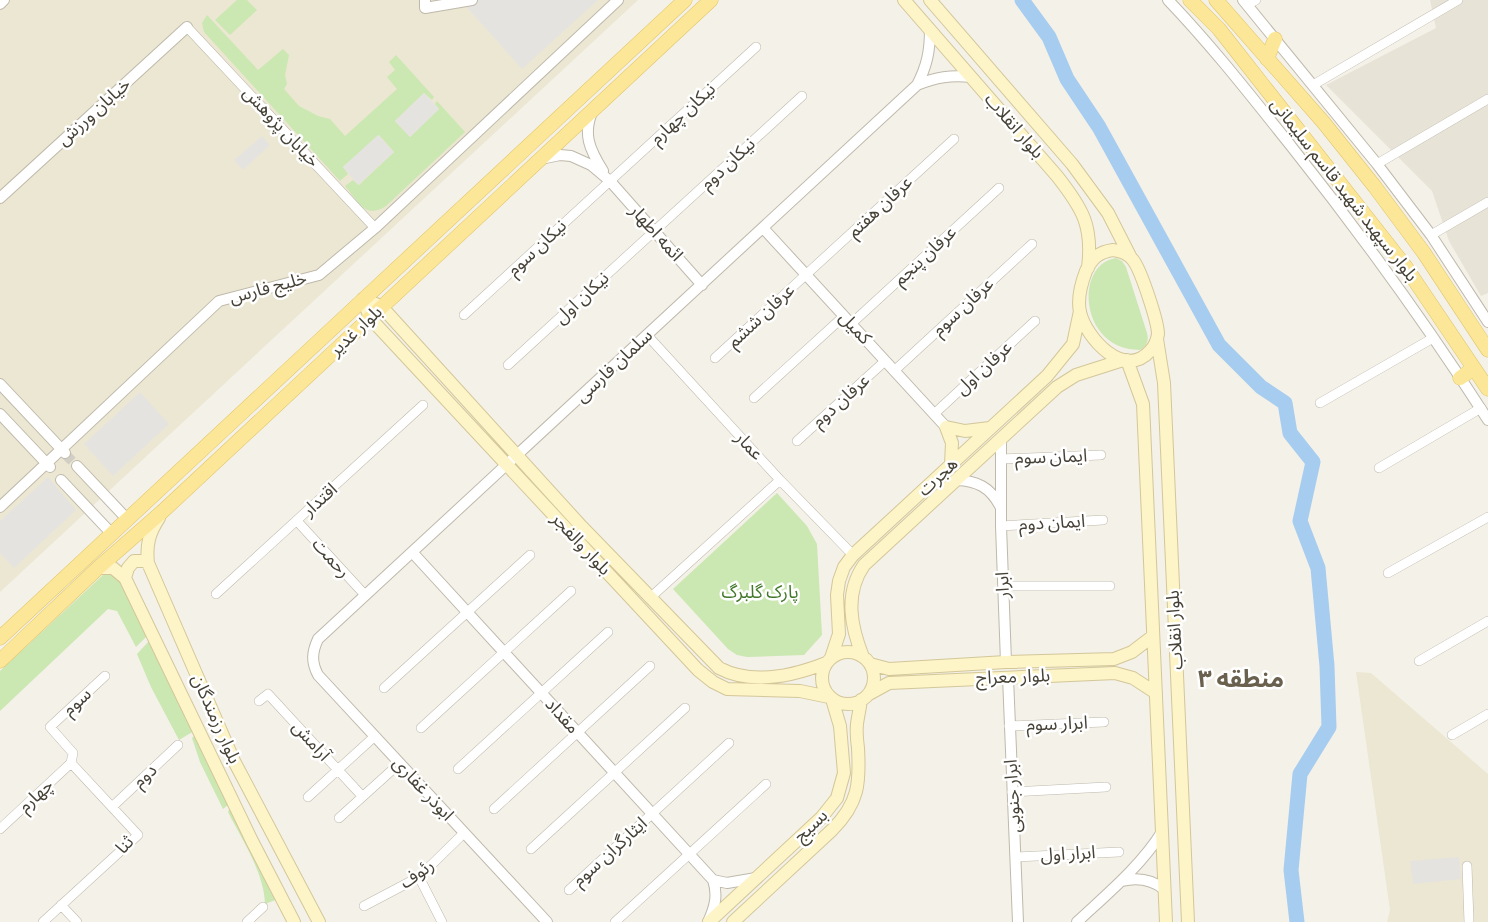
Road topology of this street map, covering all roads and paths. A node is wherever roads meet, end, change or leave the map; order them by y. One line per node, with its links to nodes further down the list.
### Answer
1 (4, 0): 13 (street)
2 (472, 0): 14 (street)
3 (618, 0): 37 (street, خلیج فارس)
4 (685, 0): 46 (main road, بلوار غدیر)
5 (711, 0): 25 (main road, بلوار غدیر)
6 (904, 0): 16 (main road, بلوار انقلاب)
7 (930, 0): 42 (main road, بلوار انقلاب)
8 (1168, 0): 56 (street)
9 (1190, 0): 31 (main road, بلوار سپهبد شهید قاسم سلیمانی)
10 (1216, 0): 19 (main road, بلوار سپهبد شهید قاسم سلیمانی)
11 (1458, 0): 22 (street)
12 (1249, 2): 17 (street)
13 (0, 4)
14 (425, 4)
15 (187, 27): 34 (street, خیابان ورزش); 37 (street, خیابان پژوهش)
16 (930, 29): 20 (main road, بلوار انقلاب); 21 (street, سلمان فارسی)
17 (1275, 39): 19 (main road); 22 (street)
18 (756, 47): 30 (street, نیکان چهارم)
19 (1267, 59): 29 (main road, بلوار سپهبد شهید قاسم سلیمانی)
20 (971, 77): 21 (street, سلمان فارسی); 43 (main road, بلوار انقلاب)
21 (917, 85): 38 (street, سلمان فارسی)
22 (1313, 85): 28 (street)
23 (802, 96): 39 (street, نیکان دوم)
24 (1488, 99): 28 (street)
25 (594, 109): 27 (main road, بلوار غدیر); 30 (street, ائمه اطهار)
26 (954, 139): 44 (street, عرفان هفتم)
27 (539, 160): 30 (street, ائمه اطهار); 47 (main road, بلوار غدیر)
28 (1377, 165): 40 (street)
29 (1361, 169): 31 (main road); 32 (main road, بلوار سپهبد شهید قاسم سلیمانی)
30 (610, 181): 39 (street, ائمه اطهار); 50 (street, نیکان سوم)
31 (1341, 185): 36 (main road, بلوار سپهبد شهید قاسم سلیمانی)
32 (1375, 187): 36 (main road); 58 (main road, بلوار سپهبد شهید قاسم سلیمانی)
33 (999, 188): 52 (street, عرفان پنجم)
34 (0, 198)
35 (1488, 202): 40 (street)
36 (1356, 204): 63 (main road, بلوار سپهبد شهید قاسم سلیمانی)
37 (375, 228): 79 (street, خلیج فارس)
38 (763, 228): 44 (street, کمیل); 45 (street, سلمان فارسی)
39 (655, 231): 45 (street, ائمه اطهار); 62 (street, نیکان اول)
40 (1431, 235): 48 (street)
41 (1032, 244): 64 (street, عرفان سوم)
42 (1131, 258): 43 (main road); 57 (main road)
43 (1088, 268): 49 (main road)
44 (806, 275): 52 (street, کمیل); 59 (street, عرفان ششم)
45 (702, 285): 55 (street, سلمان فارسی)
46 (363, 299): 47 (main road); 51 (main road); 95 (main road, بلوار غدیر)
47 (381, 306): 51 (main road, بلوار غدیر); 80 (main road, بلوار والفجر)
48 (1484, 309): 54 (street)
49 (1080, 311): 60 (main road); 76 (main road, هجرت)
50 (464, 315)
51 (370, 318): 83 (main road, بلوار والفجر); 93 (main road, بلوار غدیر)
52 (847, 320): 61 (street, کمیل); 68 (street, عرفان پنجم)
53 (1035, 321): 73 (street, عرفان اول)
54 (1488, 322)
55 (647, 335): 80 (street, سلمان فارسی); 89 (street, عمار)
56 (1433, 338): 65 (street); 69 (street)
57 (1157, 339): 60 (main road); 192 (main road, بلوار انقلاب)
58 (1488, 350)
59 (715, 358)
60 (1125, 360): 77 (main road, هجرت); 117 (main road, بلوار انقلاب)
61 (885, 361): 64 (street, کمیل); 78 (street, عرفان دوم)
62 (508, 365)
63 (1474, 368): 65 (main road); 67 (main road, بلوار سپهبد شهید قاسم سلیمانی)
64 (894, 370): 73 (street, کمیل)
65 (1460, 378): 71 (street)
66 (0, 384): 79 (street)
67 (1488, 389)
68 (754, 398)
69 (1320, 403)
70 (423, 405): 97 (street, اقتدار)
71 (1480, 408): 74 (street); 87 (street)
72 (0, 414): 85 (street)
73 (934, 414): 75 (street, کمیل)
74 (1488, 420)
75 (946, 427): 76 (main road); 84 (main road)
76 (990, 428): 84 (main road, هجرت)
77 (1001, 438): 82 (street, ابرار); 90 (main road, هجرت)
78 (797, 441)
79 (64, 452): 85 (street, خلیج فارس)
80 (518, 455): 83 (street, سلمان فارسی); 113 (main road, بلوار والفجر)
81 (1101, 455): 82 (street, ایمان سوم)
82 (1001, 459): 92 (street, ابرار)
83 (506, 464): 100 (street, سلمان فارسی); 135 (main road, بلوار والفجر)
84 (951, 464): 102 (main road, هجرت)
85 (48, 465): 91 (street, خلیج فارس)
86 (77, 466): 95 (street)
87 (1379, 468)
88 (61, 480): 99 (street)
89 (780, 480): 102 (street, عمار); 113 (street)
90 (957, 480): 92 (street); 104 (main road, هجرت)
91 (0, 507)
92 (1002, 509): 98 (street, ابرار)
93 (163, 511): 103 (main road, بلوار رزمندگان); 105 (main road, بلوار غدیر)
94 (1488, 518): 106 (street)
95 (127, 519): 99 (main road, بلوار غدیر)
96 (1103, 520): 98 (street, ایمان دوم)
97 (297, 521): 111 (street, اقتدار); 112 (street, رحمت)
98 (1001, 526): 108 (street, ابرار)
99 (112, 534): 118 (main road, بلوار غدیر)
100 (412, 552): 112 (street, سلمان فارسی); 114 (street, مقداد)
101 (530, 555): 114 (street)
102 (853, 555): 104 (main road); 122 (main road, هجرت)
103 (148, 563): 107 (main road); 184 (main road, بلوار رزمندگان)
104 (864, 565): 124 (main road, هجرت)
105 (98, 568): 107 (main road); 123 (main road, بلوار غدیر)
106 (1388, 573)
107 (125, 578): 183 (main road, بلوار رزمندگان)
108 (1004, 586): 109 (street); 126 (street, ابرار)
109 (1110, 586)
110 (571, 591): 120 (street)
111 (216, 594)
112 (365, 595): 119 (street, سلمان فارسی)
113 (651, 597): 122 (main road, بلوار والفجر)
114 (467, 613): 120 (street, مقداد); 131 (street)
115 (1488, 621): 125 (street)
116 (608, 632): 132 (street)
117 (1153, 636): 121 (main road, بلوار معراج); 133 (main road, بلوار انقلاب)
118 (0, 638)
119 (313, 648): 145 (street, ابوذر غفاری)
120 (504, 653): 132 (street, مقداد); 142 (street)
121 (1114, 659): 126 (main road, بلوار معراج); 128 (main road)
122 (828, 660): 124 (main road); 135 (main road)
123 (0, 661)
124 (867, 661): 126 (main road, بلوار معراج); 134 (main road)
125 (1419, 661)
126 (1006, 662)
127 (650, 666): 143 (street)
128 (1115, 673): 130 (main road, بلوار معراج); 133 (main road, بلوار معراج)
129 (105, 676): 141 (street, سوم)
130 (1008, 677): 134 (main road, بلوار معراج); 140 (street, ابرار جنوبی)
131 (384, 688)
132 (541, 693): 143 (street, مقداد); 149 (street)
133 (1156, 693): 163 (main road, بلوار انقلاب)
134 (865, 697): 135 (main road); 189 (main road, بسیج)
135 (831, 698): 171 (main road, بسیج)
136 (259, 701): 150 (street, آرامش)
137 (685, 708): 152 (street)
138 (1488, 714): 144 (street)
139 (1104, 722): 140 (street, ابرار سوم)
140 (1009, 726): 155 (street, ابرار جنوبی)
141 (50, 728): 148 (street, ثنا)
142 (421, 728)
143 (577, 733): 152 (street, مقداد); 159 (street)
144 (1452, 735)
145 (375, 736): 150 (street); 164 (street, ابوذر غفاری)
146 (729, 743): 160 (street, ایثارگران سوم)
147 (178, 744): 158 (street, دوم)
148 (71, 763): 158 (street, ثنا); 162 (street, چهارم)
149 (458, 769)
150 (338, 770): 156 (street, آرامش); 157 (street)
151 (392, 771): 156 (street)
152 (614, 773): 160 (street, مقداد); 165 (street)
153 (766, 784): 167 (street)
154 (1106, 787): 155 (street)
155 (1012, 792): 168 (street, ابرار جنوبی)
156 (362, 796): 161 (street)
157 (308, 797)
158 (112, 807): 176 (street, ثنا)
159 (494, 808)
160 (652, 814): 167 (street, مقداد); 175 (street, ایثارگران سوم)
161 (339, 818)
162 (0, 829)
163 (1162, 832): 173 (street); 174 (main road, بلوار انقلاب)
164 (464, 833): 170 (street, رئوف); 186 (street, ابوذر غفاری)
165 (531, 849)
166 (1119, 852): 168 (street, ابرار اول)
167 (688, 854): 172 (street, مقداد); 187 (street)
168 (1016, 857): 179 (street, ابرار جنوبی)
169 (1467, 866): 193 (street)
170 (419, 877): 177 (street, رئوف); 185 (street)
171 (756, 878): 172 (street); 188 (main road, بسیج)
172 (713, 880): 188 (street)
173 (1122, 881): 174 (street); 190 (street)
174 (1164, 889): 191 (main road, بلوار انقلاب)
175 (569, 890)
176 (62, 905): 180 (street, ثنا); 181 (street)
177 (364, 906)
178 (263, 907): 182 (street)
179 (1019, 920)
180 (43, 922)
181 (77, 922)
182 (247, 922)
183 (294, 922)
184 (318, 922)
185 (442, 922)
186 (547, 922)
187 (615, 922)
188 (709, 922)
189 (733, 922)
190 (1077, 922)
191 (1166, 922)
192 (1188, 922)
193 (1469, 922)

